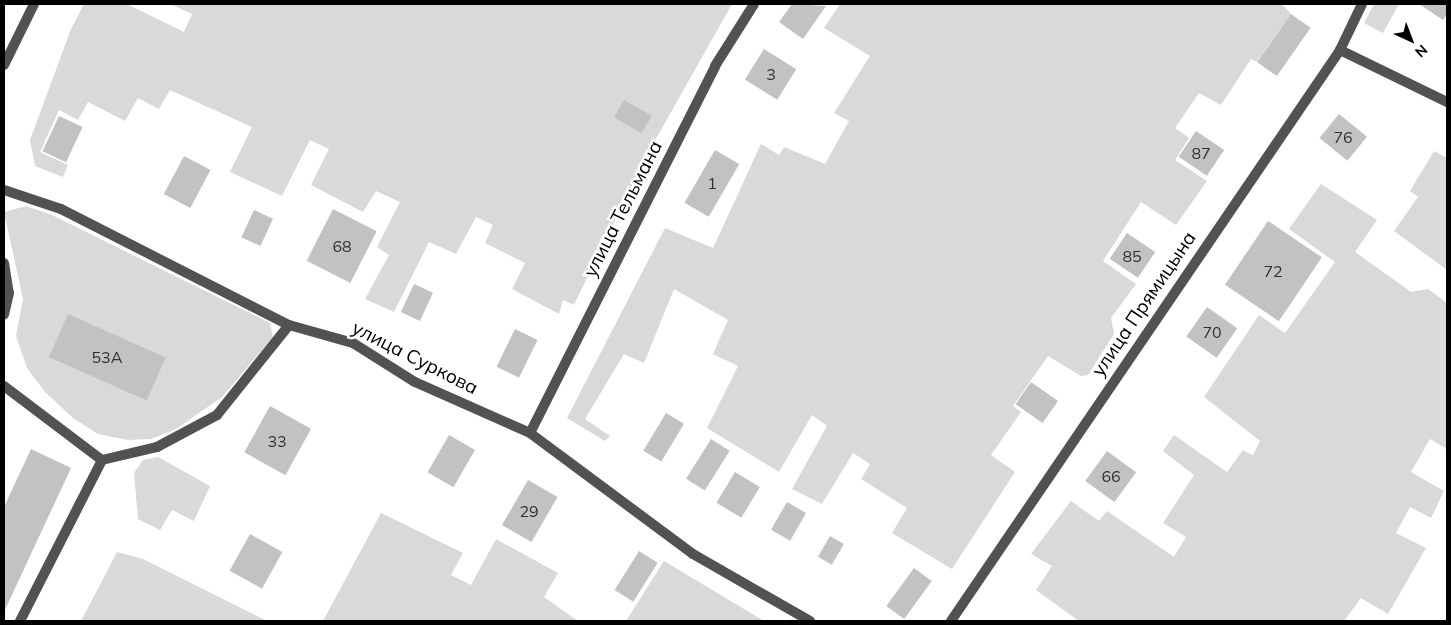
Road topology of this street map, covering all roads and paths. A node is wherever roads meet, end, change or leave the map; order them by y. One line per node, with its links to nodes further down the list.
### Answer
1 (34, 4): 5 (street)
2 (754, 4): 12 (street, улица Тельмана)
3 (1362, 4): 4 (street, улица Прямицына)
4 (1340, 50): 6 (street); 16 (street, улица Прямицына)
5 (4, 65)
6 (1447, 102)
7 (4, 190): 10 (street, улица Суркова)
8 (4, 263): 9 (street)
9 (4, 314)
10 (289, 325): 12 (street, улица Суркова); 13 (street)
11 (4, 386): 13 (street)
12 (530, 433): 15 (street, улица Суркова)
13 (102, 460): 14 (street)
14 (20, 621)
15 (810, 621)
16 (951, 621)

